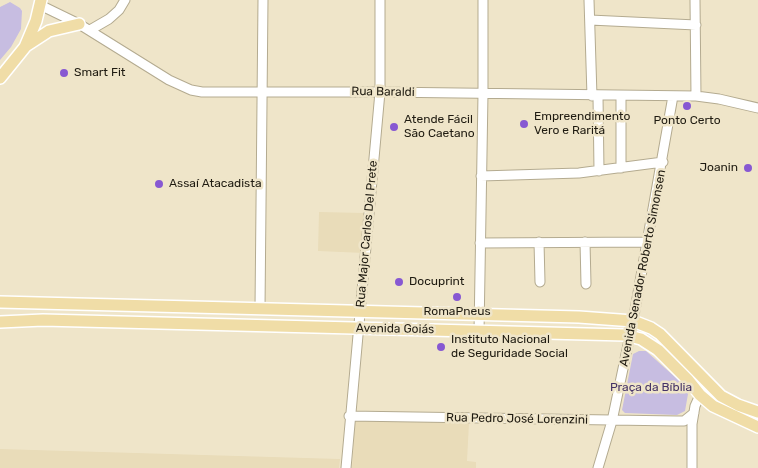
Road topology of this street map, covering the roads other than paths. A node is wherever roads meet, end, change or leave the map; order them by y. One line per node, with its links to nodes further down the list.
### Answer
1 (125, 0): 11 (street)
2 (263, 0): 14 (street)
3 (380, 0): 15 (street, Rua Major Carlos Del Prete)
4 (483, 0): 16 (street)
5 (589, 0): 8 (street)
6 (695, 0): 10 (street)
7 (37, 2): 9 (street, Rua Baraldi); 12 (main road)
8 (590, 20): 10 (street); 17 (street)
9 (79, 24): 11 (street, Rua Baraldi); 12 (main road)
10 (696, 25): 20 (street)
11 (90, 30): 14 (street, Rua Baraldi)
12 (25, 47): 13 (main road)
13 (0, 78)
14 (262, 92): 15 (street, Rua Baraldi); 33 (street)
15 (380, 92): 16 (street, Rua Baraldi); 35 (street, Rua Major Carlos Del Prete)
16 (483, 94): 17 (street, Rua Baraldi); 25 (street)
17 (595, 96): 18 (street, Rua Baraldi); 24 (street)
18 (621, 96): 19 (street, Rua Baraldi); 23 (street)
19 (674, 96): 20 (street, Rua Baraldi); 22 (street, Avenida Senador Roberto Simonsen)
20 (696, 96): 21 (street, Rua Baraldi)
21 (758, 108)
22 (663, 162): 23 (street); 28 (street, Avenida Senador Roberto Simonsen)
23 (621, 168): 24 (street)
24 (599, 171): 25 (street)
25 (481, 176): 29 (street)
26 (539, 242): 27 (street); 29 (street); 30 (street)
27 (585, 242): 28 (street); 31 (street)
28 (648, 242): 36 (street, Avenida Senador Roberto Simonsen)
29 (480, 243): 34 (street)
30 (540, 282)
31 (586, 284)
32 (0, 302): 33 (main road, Avenida Goiás)
33 (260, 308): 35 (main road, Avenida Goiás)
34 (479, 315): 35 (main road, Avenida Goiás); 36 (main road, Avenida Goiás); 38 (street)
35 (359, 319): 37 (main road, Avenida Goiás); 38 (main road, Avenida Goiás); 44 (street, Rua Major Carlos Del Prete)
36 (633, 321): 39 (street, Avenida Senador Roberto Simonsen); 40 (main road, Avenida Goiás)
37 (0, 322)
38 (479, 332): 39 (main road, Avenida Goiás)
39 (630, 336): 41 (main road, Avenida Goiás); 46 (street, Avenida Senador Roberto Simonsen)
40 (710, 385): 41 (street); 42 (main road, Avenida Goiás)
41 (700, 395): 43 (street); 47 (main road, Avenida Goiás)
42 (758, 412)
43 (694, 413): 45 (street); 48 (street)
44 (349, 416): 46 (street, Rua Pedro José Lorenzini); 49 (street, Rua Major Carlos Del Prete)
45 (684, 421): 46 (street, Rua Pedro José Lorenzini); 48 (street)
46 (612, 422): 50 (street, Avenida Senador Roberto Simonsen)
47 (758, 427)
48 (692, 430): 51 (street)
49 (346, 468)
50 (598, 468)
51 (692, 468)

